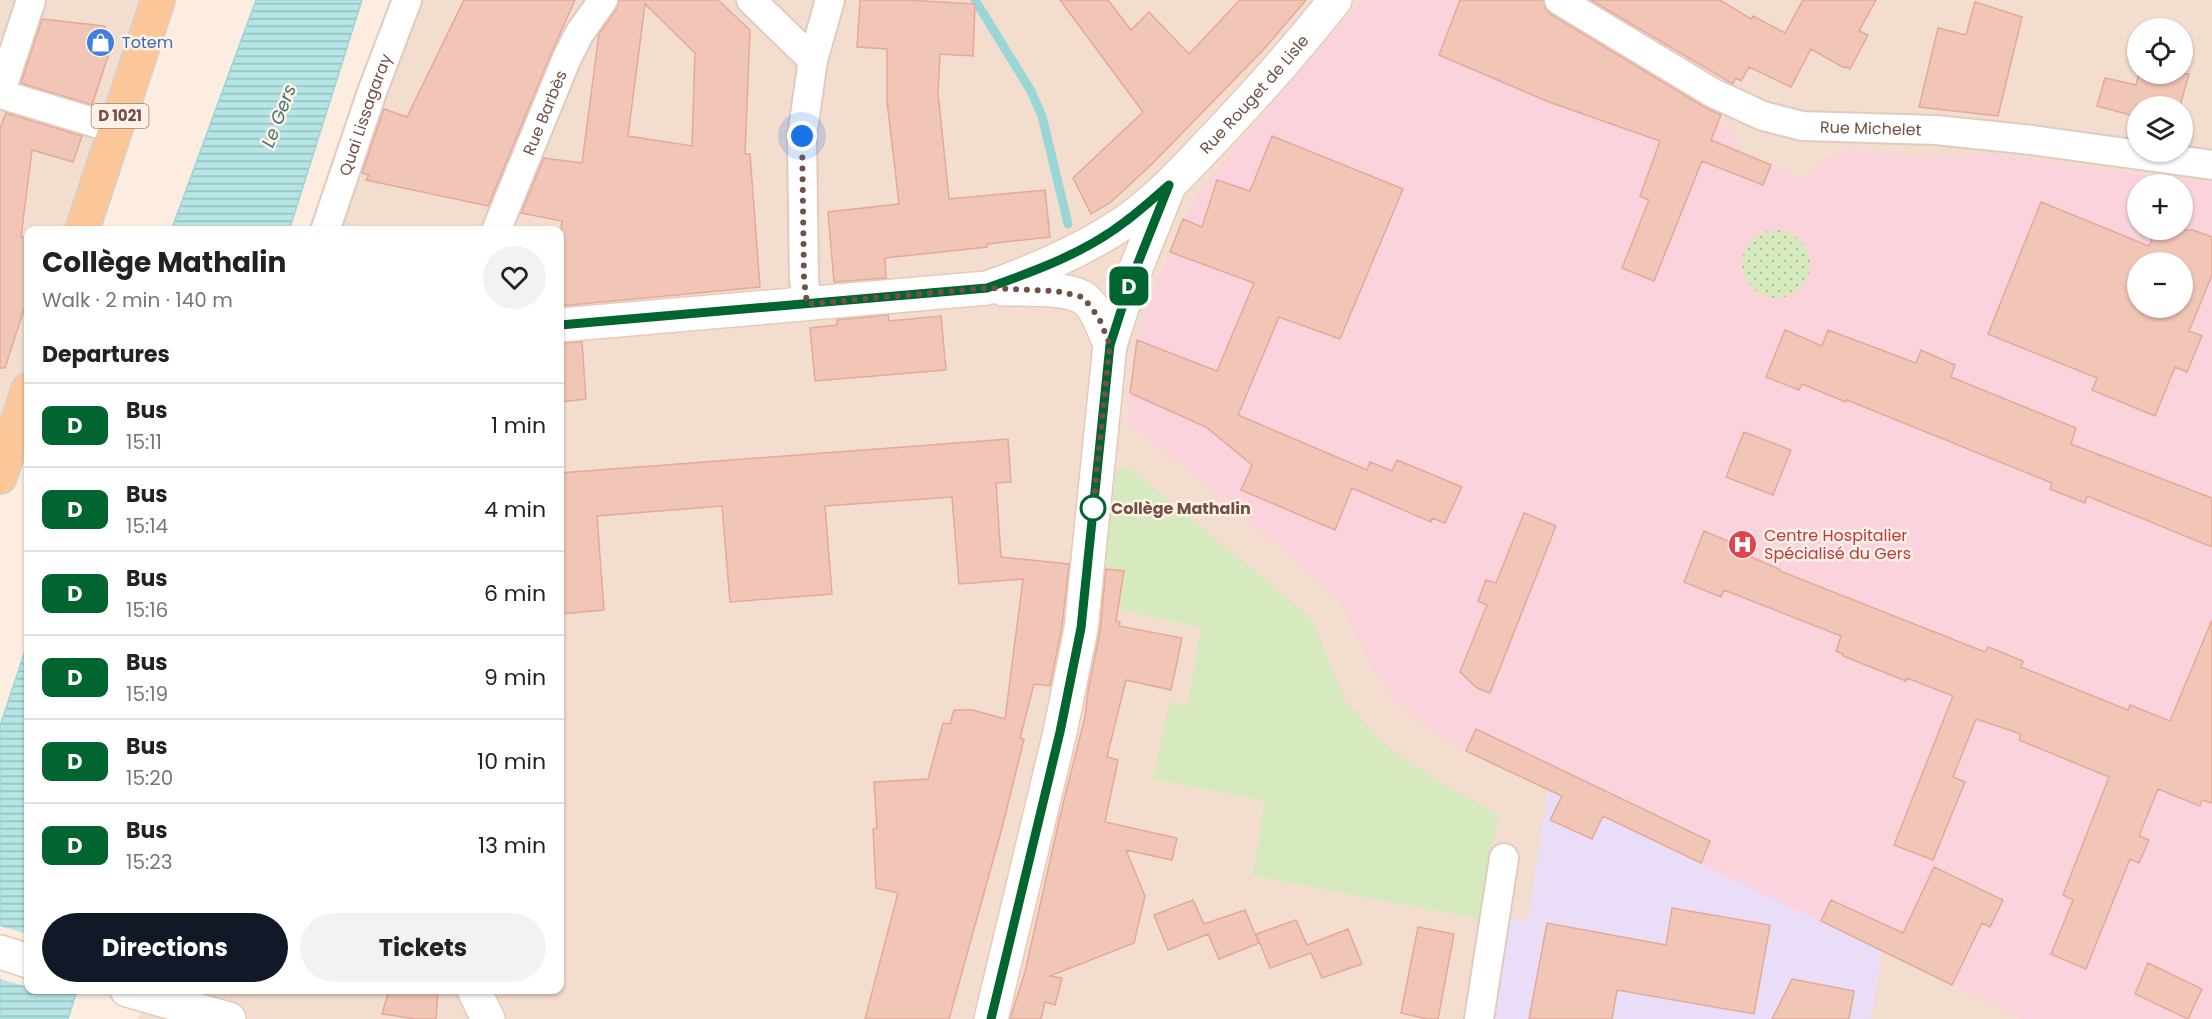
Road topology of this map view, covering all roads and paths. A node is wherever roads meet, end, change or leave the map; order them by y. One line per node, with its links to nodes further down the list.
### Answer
1 (31, 0): 10 (street)
2 (158, 0): 11 (main road, D 1021)
3 (407, 0): 15 (street, Quai Lissagaray)
4 (603, 0): 16 (street, Rue Barbès)
5 (751, 0): 9 (street)
6 (830, 0): 9 (street)
7 (1335, 0): 13 (main road, Rue Rouget de Lisle)
8 (1559, 0): 12 (street, Rue Michelet)
9 (813, 60): 18 (street)
10 (0, 94): 11 (street)
11 (116, 129): 14 (main road, D 1021)
12 (2212, 165)
13 (1169, 185): 17 (main road, Rue Rouget de Lisle); 20 (main road)
14 (84, 226)
15 (327, 226)
16 (498, 226)
17 (987, 288): 18 (main road); 20 (main road)
18 (807, 304): 19 (main road)
19 (564, 325)
20 (1110, 345): 32 (main road)
21 (24, 402): 22 (main road)
22 (0, 477)
23 (1504, 858): 33 (street)
24 (0, 952): 25 (main road)
25 (24, 960)
26 (140, 994): 29 (main road)
27 (473, 994): 30 (main road)
28 (476, 994): 31 (main road)
29 (229, 1019)
30 (467, 1019)
31 (488, 1019)
32 (991, 1019)
33 (1479, 1019)

